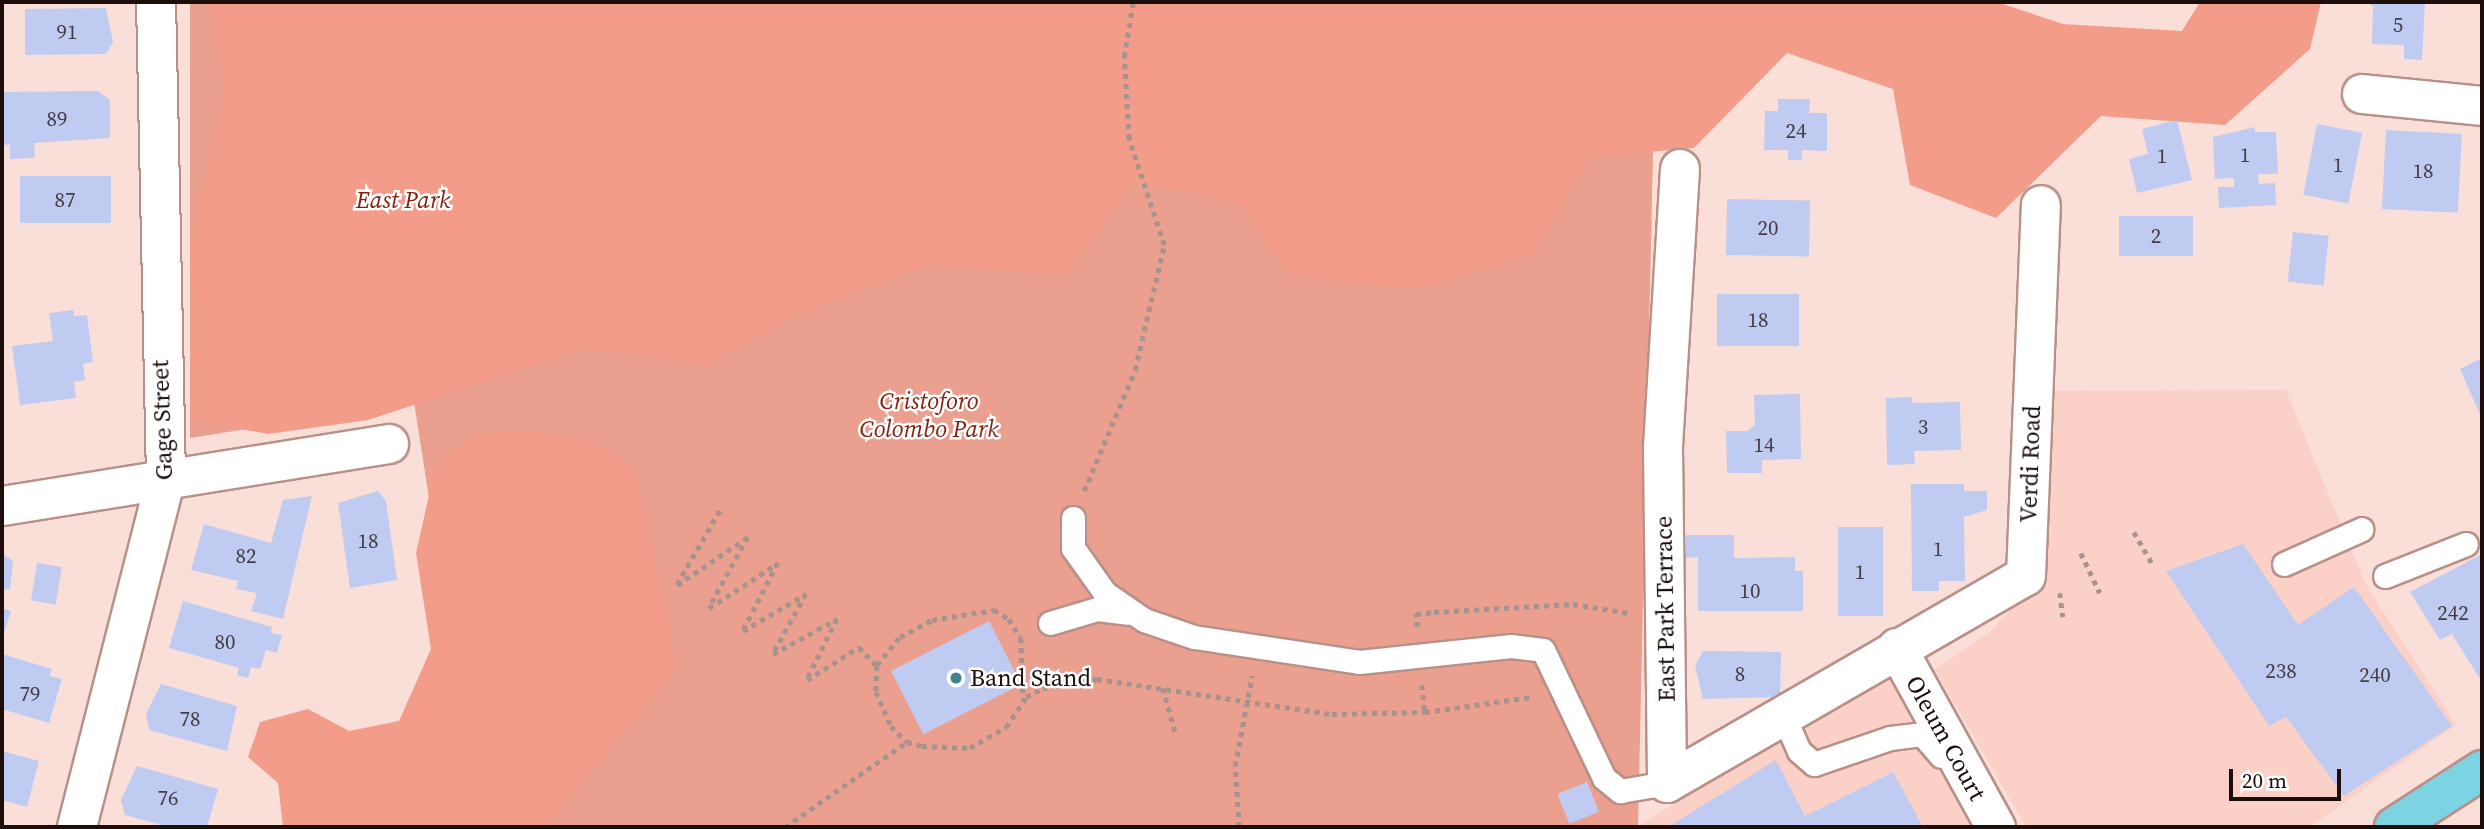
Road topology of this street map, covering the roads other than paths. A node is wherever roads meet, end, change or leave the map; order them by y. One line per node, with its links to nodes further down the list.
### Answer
1 (156, 2): 7 (street, Gage Street)
2 (2362, 94): 3 (street)
3 (2482, 106)
4 (1680, 169): 20 (street, East Park Terrace)
5 (2041, 205): 16 (street, Verdi Road)
6 (388, 444): 7 (street)
7 (166, 477): 8 (street); 22 (street, Gage Street)
8 (2, 506)
9 (1073, 517): 14 (lane)
10 (2362, 529): 12 (lane)
11 (2466, 544): 13 (lane)
12 (2284, 564)
13 (2385, 576)
14 (1130, 613): 15 (lane); 20 (lane)
15 (1050, 623)
16 (1897, 648): 17 (street); 18 (street, Oleum Court)
17 (1783, 715): 18 (lane); 20 (street)
18 (1955, 754): 23 (street, Oleum Court)
19 (2482, 770): 21 (main road)
20 (1667, 783)
21 (2400, 826)
22 (77, 827)
23 (1996, 827)

